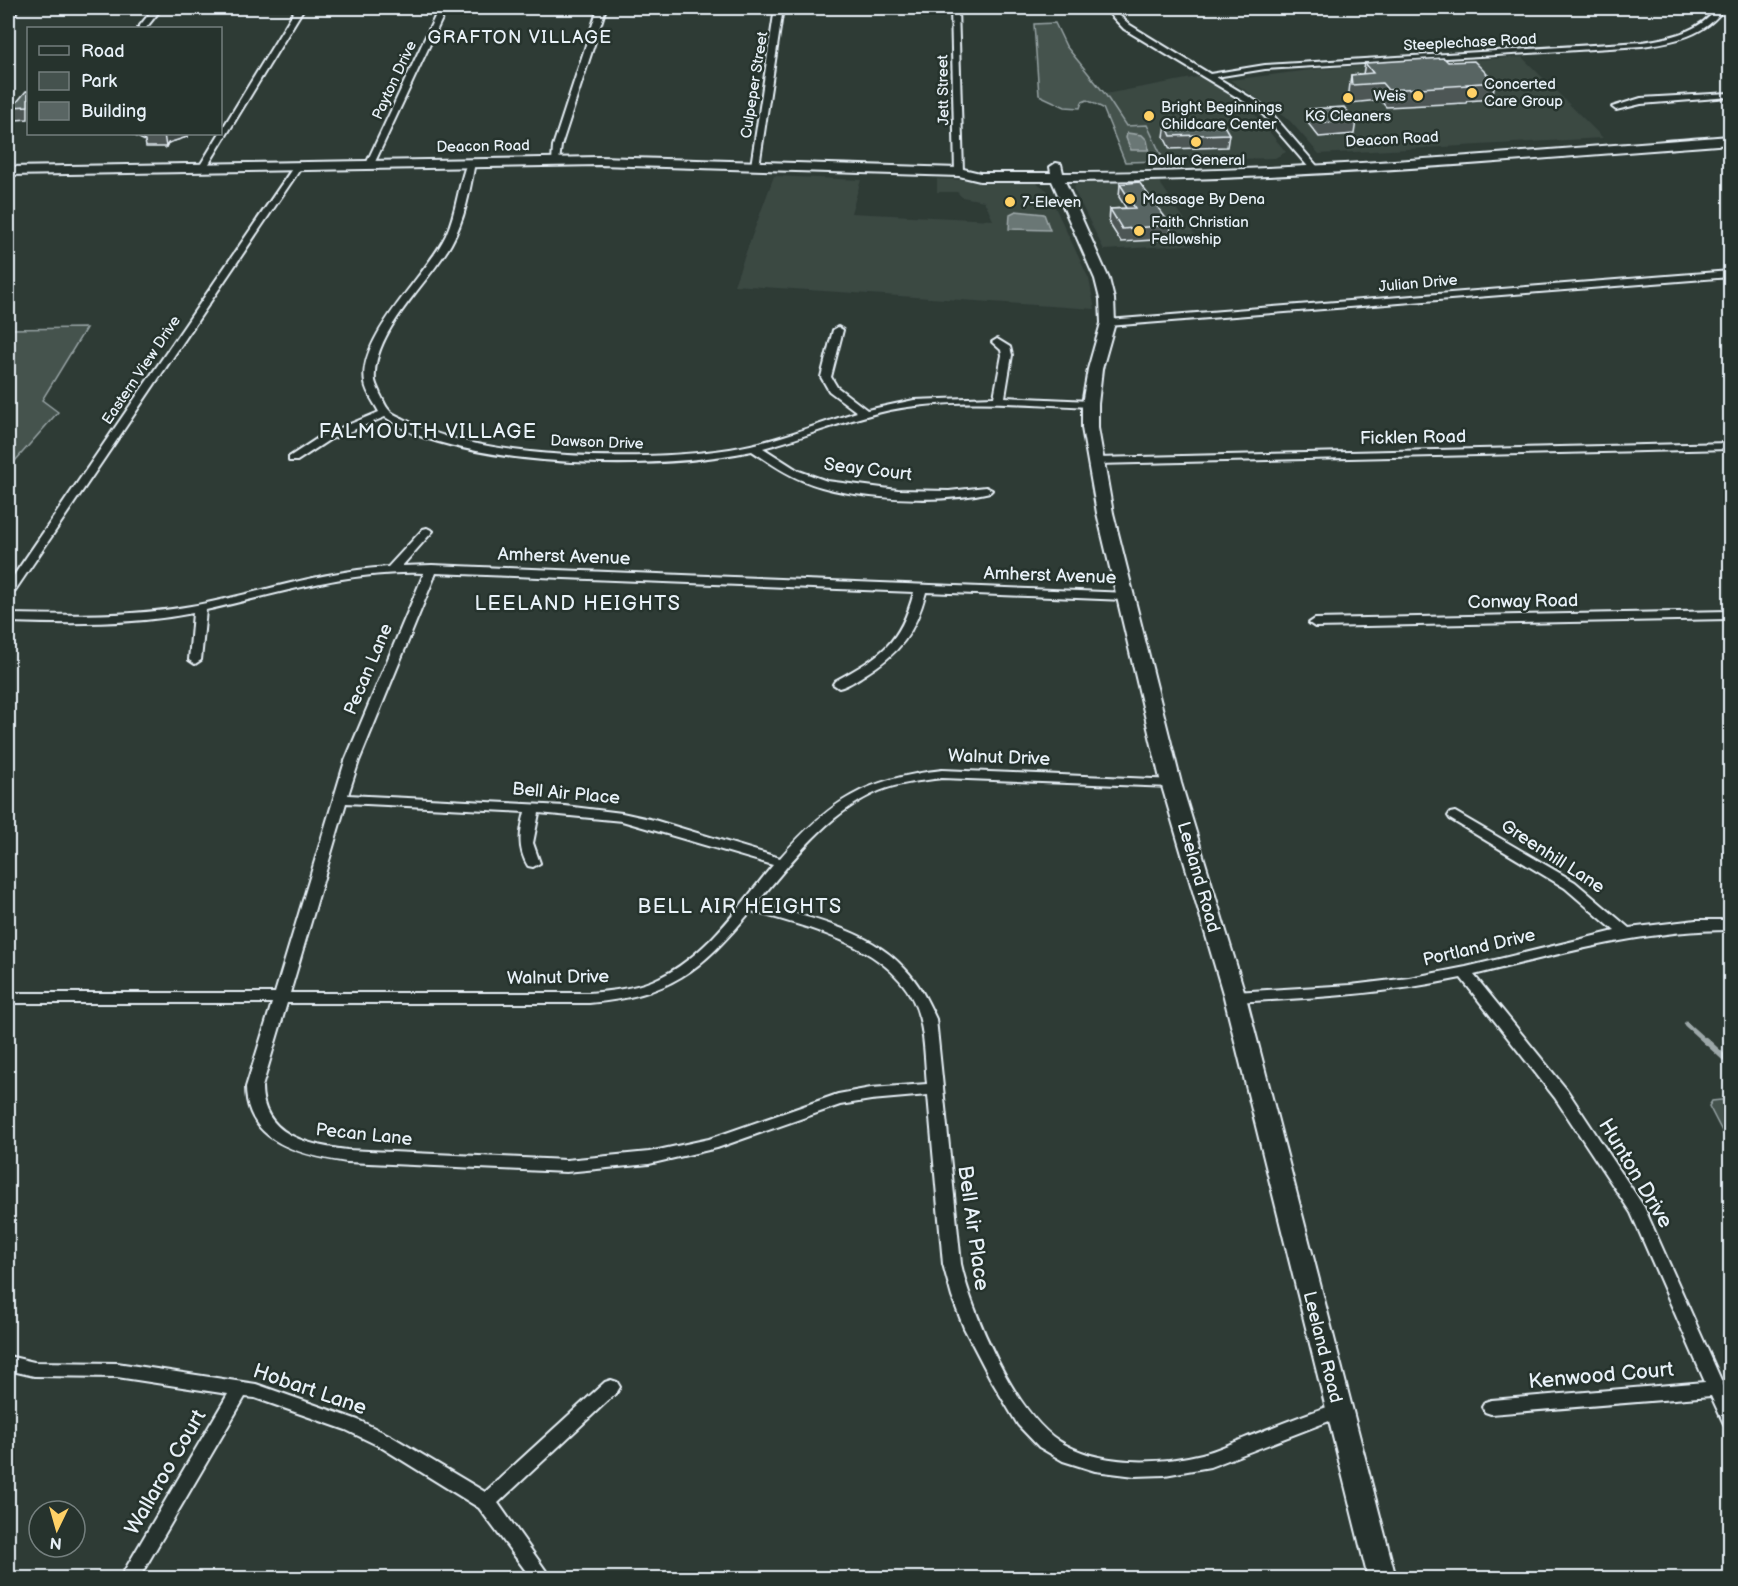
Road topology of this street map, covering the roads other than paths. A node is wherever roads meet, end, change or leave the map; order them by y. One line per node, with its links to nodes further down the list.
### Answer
1 (15, 8): 10 (street)
2 (158, 8): 11 (street)
3 (300, 8): 22 (street)
4 (443, 8): 19 (street, Payton Drive)
5 (602, 8): 17 (street)
6 (779, 8): 23 (street, Culpeper Street)
7 (954, 8): 25 (street, Jett Street)
8 (1108, 8): 12 (street)
9 (1720, 8): 12 (street, Steeplechase Road)
10 (8, 16)
11 (142, 27)
12 (1210, 76): 20 (street)
13 (1731, 96): 14 (street)
14 (1616, 107)
15 (1731, 133): 20 (main road, Deacon Road)
16 (1731, 140): 20 (main road, Deacon Road)
17 (555, 161): 18 (main road, Deacon Road); 23 (main road, Deacon Road)
18 (471, 162): 19 (main road, Deacon Road); 34 (street, Dawson Drive)
19 (370, 164): 21 (main road, Deacon Road)
20 (1311, 164): 26 (main road, Deacon Road)
21 (299, 165): 22 (main road, Deacon Road); 44 (street, Eastern View Drive)
22 (203, 166): 24 (main road, Deacon Road)
23 (755, 166): 25 (main road, Deacon Road)
24 (8, 171)
25 (959, 172): 26 (main road, Deacon Road)
26 (1056, 172): 28 (main road, Leeland Road)
27 (1731, 274): 28 (street, Julian Drive)
28 (1108, 323): 32 (main road, Leeland Road)
29 (838, 330): 33 (street)
30 (997, 342): 31 (street)
31 (999, 400): 32 (street, Dawson Drive); 33 (street, Dawson Drive)
32 (1090, 404): 38 (main road, Leeland Road)
33 (863, 412): 36 (street, Dawson Drive)
34 (386, 414): 36 (street, Dawson Drive); 37 (street)
35 (1731, 446): 38 (street, Ficklen Road)
36 (754, 447): 39 (street, Seay Court)
37 (293, 459)
38 (1096, 461): 45 (main road, Leeland Road)
39 (986, 490)
40 (427, 531): 42 (street)
41 (432, 569): 42 (street, Amherst Avenue); 43 (street, Amherst Avenue); 53 (street, Pecan Lane)
42 (392, 570): 46 (street, Amherst Avenue)
43 (921, 588): 45 (street, Amherst Avenue); 51 (street)
44 (8, 592)
45 (1125, 596): 52 (main road, Leeland Road)
46 (200, 608): 48 (street, Amherst Avenue); 50 (street)
47 (1731, 615): 49 (street, Conway Road)
48 (8, 618)
49 (1315, 623)
50 (195, 660)
51 (840, 684)
52 (1172, 783): 57 (street, Walnut Drive); 63 (main road, Leeland Road)
53 (340, 799): 54 (street, Bell Air Place); 64 (street, Pecan Lane)
54 (533, 808): 56 (street); 57 (street, Bell Air Place)
55 (1455, 816): 60 (street, Greenhill Lane)
56 (533, 863)
57 (783, 863): 58 (street, Walnut Drive)
58 (748, 904): 64 (street, Walnut Drive); 65 (street, Bell Air Place)
59 (1731, 925): 60 (street, Portland Drive)
60 (1626, 933): 61 (street, Portland Drive)
61 (1465, 973): 63 (street, Portland Drive); 68 (street, Hunton Drive)
62 (8, 998): 64 (street, Walnut Drive)
63 (1234, 998): 71 (main road, Leeland Road)
64 (279, 999): 65 (street, Pecan Lane)
65 (935, 1089): 71 (street, Bell Air Place)
66 (8, 1363): 69 (street, Hobart Lane)
67 (611, 1387): 73 (street)
68 (1716, 1388): 70 (street, Kenwood Court); 72 (street, Hunton Drive)
69 (240, 1389): 73 (street, Hobart Lane); 74 (street, Wallaroo Court)
70 (1491, 1407)
71 (1339, 1410): 76 (main road, Leeland Road)
72 (1731, 1419)
73 (486, 1503): 75 (street, Hobart Lane)
74 (129, 1578)
75 (542, 1578)
76 (1382, 1578)

